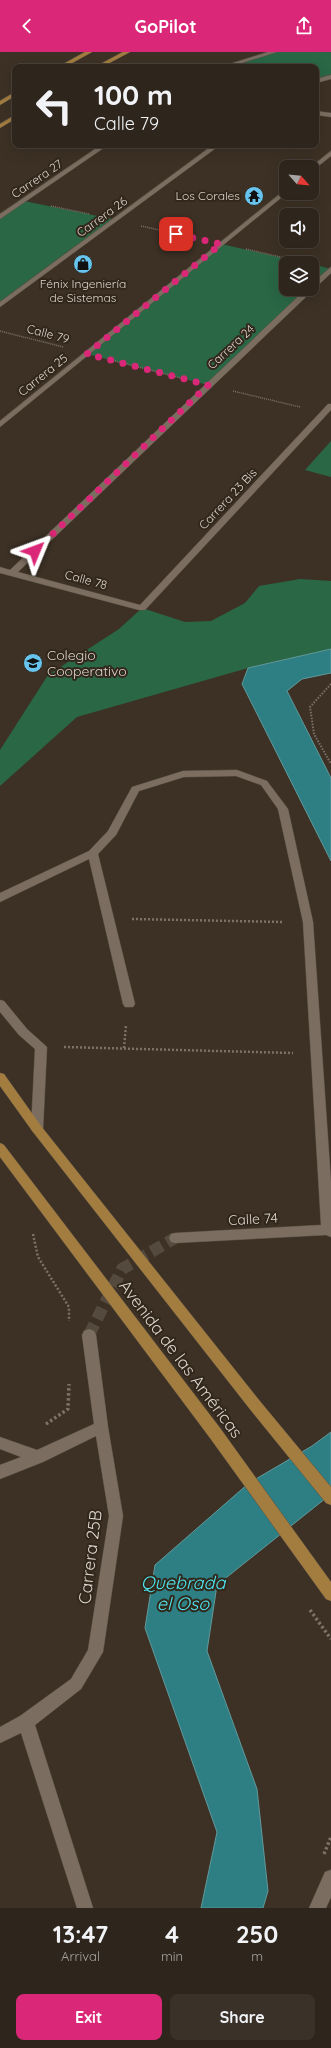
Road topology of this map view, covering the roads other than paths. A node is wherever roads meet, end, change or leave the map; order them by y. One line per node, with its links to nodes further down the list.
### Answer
1 (90, 52): 4 (main road)
2 (127, 52): 5 (main road)
3 (274, 52): 6 (street)
4 (67, 64)
5 (104, 64)
6 (233, 64)
7 (331, 77): 8 (street)
8 (319, 80)
9 (12, 96): 10 (main road)
10 (0, 103)
11 (319, 113): 12 (street)
12 (331, 115)
13 (12, 119): 14 (main road)
14 (0, 126)
15 (101, 148): 20 (street, Carrera 27)
16 (213, 148): 24 (street, Carrera 26)
17 (331, 153): 18 (street)
18 (319, 163)
19 (279, 197): 26 (street, Carrera 25)
20 (0, 217)
21 (331, 269): 22 (street, Carrera 24)
22 (319, 280)
23 (303, 296): 28 (street, Carrera 24)
24 (0, 305)
25 (331, 406): 29 (street, Carrera 23 Bis)
26 (0, 425)
27 (0, 570): 28 (street, Calle 78)
28 (12, 573): 29 (street, Calle 78)
29 (142, 608)
30 (93, 853): 31 (street); 33 (street); 37 (street)
31 (0, 898)
32 (0, 1004): 35 (street)
33 (129, 1004)
34 (0, 1077): 35 (main road, Avenida de las Américas)
35 (37, 1129): 44 (main road, Avenida de las Américas)
36 (0, 1148): 45 (main road, Avenida de las Américas)
37 (330, 1231): 38 (street, Calle 74)
38 (175, 1238)
39 (89, 1335): 40 (street, Carrera 25B)
40 (101, 1427): 42 (street); 46 (street, Carrera 25B)
41 (0, 1443): 42 (street)
42 (38, 1457): 43 (street)
43 (0, 1472)
44 (331, 1498)
45 (331, 1594)
46 (26, 1722): 47 (street); 49 (street)
47 (0, 1735)
48 (331, 1878): 50 (street)
49 (85, 1908)
50 (317, 1908)

